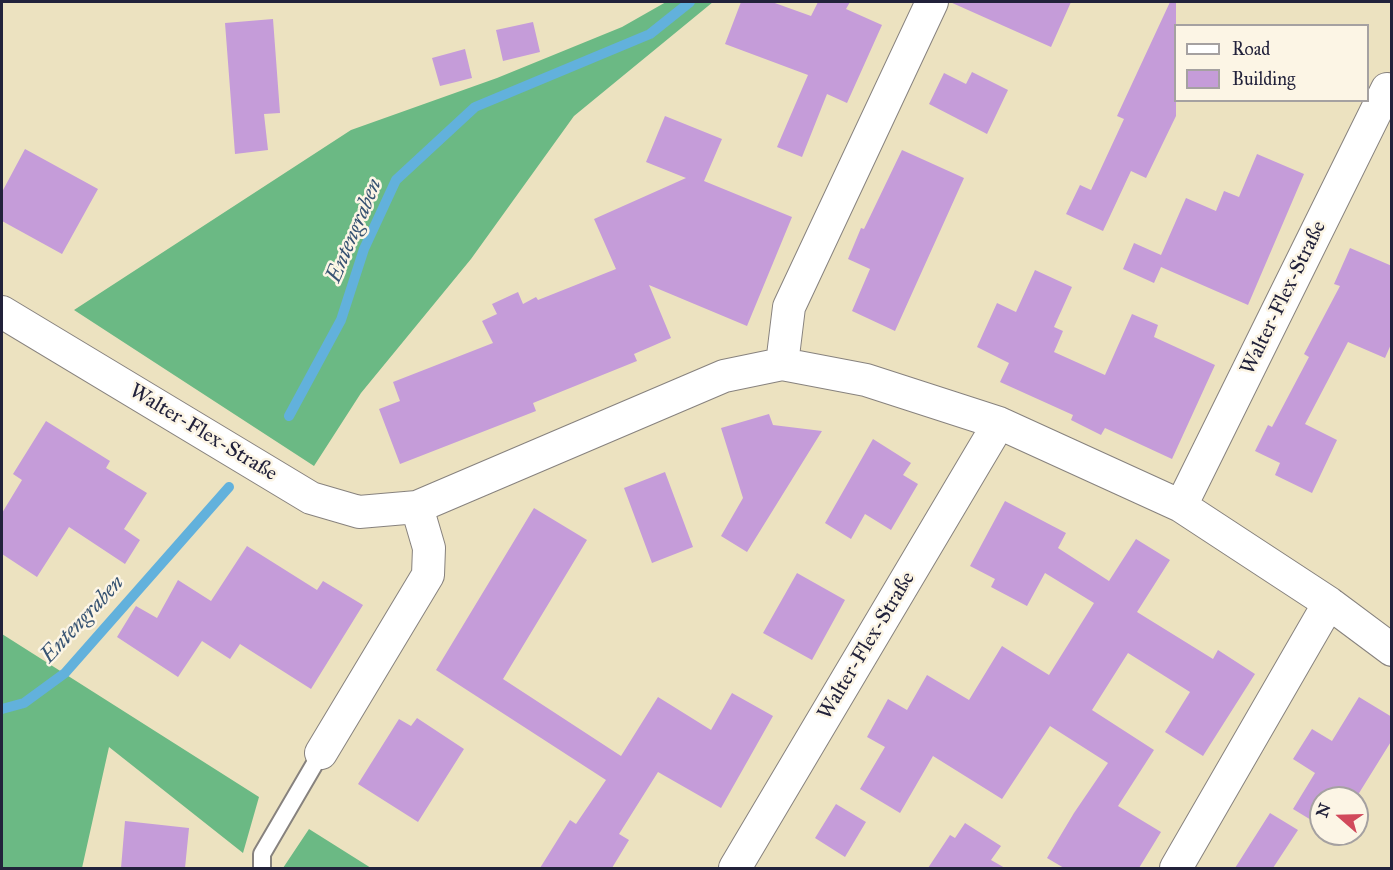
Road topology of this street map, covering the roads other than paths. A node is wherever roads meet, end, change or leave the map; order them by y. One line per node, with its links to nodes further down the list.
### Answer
1 (932, 2): 4 (street)
2 (1387, 89): 6 (street, Walter-Flex-Straße)
3 (2, 312): 7 (street, Walter-Flex-Straße)
4 (782, 364): 5 (street, Walter-Flex-Straße); 7 (street, Walter-Flex-Straße)
5 (999, 423): 6 (street, Walter-Flex-Straße); 12 (street, Walter-Flex-Straße)
6 (1181, 506): 8 (street, Walter-Flex-Straße)
7 (417, 507): 10 (street)
8 (1329, 603): 9 (street, Walter-Flex-Straße); 13 (street)
9 (1392, 650)
10 (321, 753): 11 (lane)
11 (262, 868)
12 (735, 868)
13 (1176, 868)

